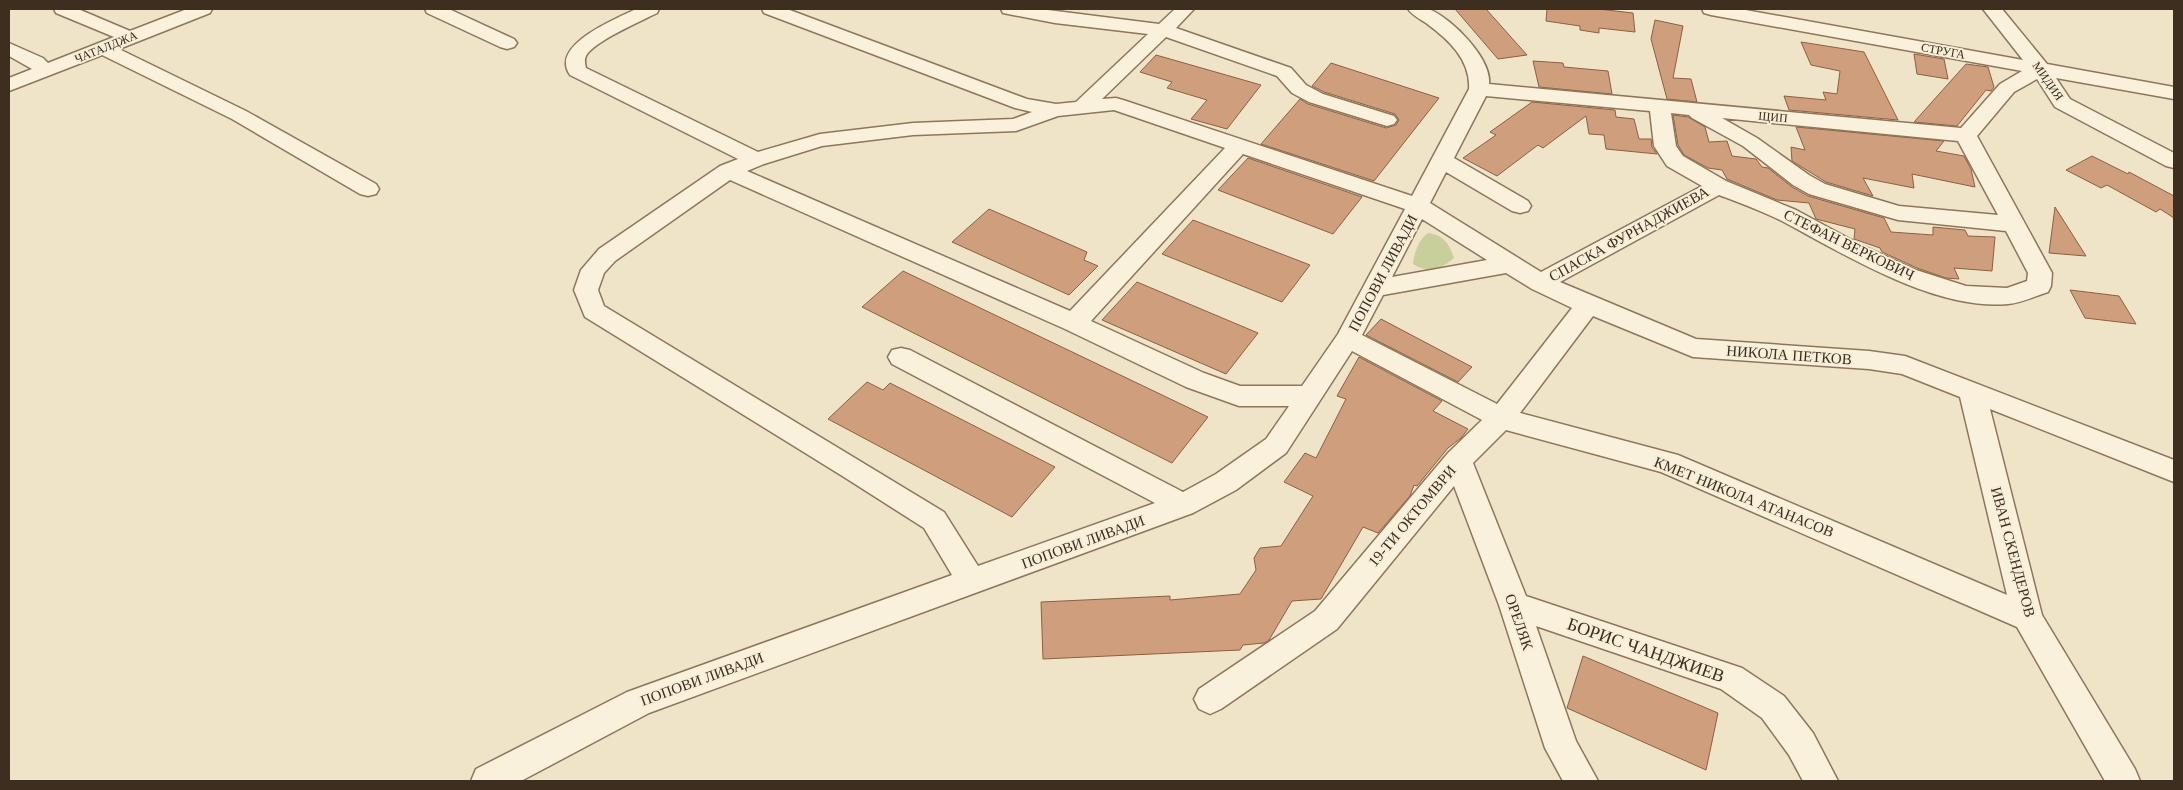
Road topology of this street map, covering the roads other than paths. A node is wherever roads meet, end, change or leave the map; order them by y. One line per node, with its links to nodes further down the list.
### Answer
1 (63, 9): 12 (street)
2 (203, 9): 12 (street, ЧАТАЛДЖА)
3 (434, 9): 13 (street)
4 (650, 9): 28 (street)
5 (771, 9): 24 (street)
6 (1010, 9): 11 (street)
7 (1185, 9): 11 (street)
8 (1416, 9): 18 (street)
9 (1711, 9): 16 (street, СТРУГА)
10 (1992, 9): 16 (street, МИДИЯ)
11 (1163, 30): 22 (street); 25 (street)
12 (129, 37): 14 (street, ЧАТАЛДЖА)
13 (507, 43)
14 (102, 48): 17 (street, ЧАТАЛДЖА); 33 (street)
15 (9, 50): 17 (street)
16 (2041, 69): 20 (street, СТРУГА); 26 (street); 30 (street, МИДИЯ)
17 (45, 71): 19 (street, ЧАТАЛДЖА)
18 (1480, 82): 21 (street, ЩИП); 29 (street, ПОПОВИ ЛИВАДИ)
19 (9, 85)
20 (2174, 93)
21 (1660, 106): 23 (street, ЩИП); 32 (street, СТЕФАН ВЕРКОВИЧ)
22 (1080, 109): 24 (street, НИКОЛА ПЕТКОВ); 27 (street, НИКОЛА ПЕТКОВ)
23 (1692, 109): 26 (street, ЩИП); 36 (street)
24 (1056, 110): 28 (street)
25 (1387, 120)
26 (1966, 135): 36 (street, СТЕФАН ВЕРКОВИЧ)
27 (1239, 144): 34 (street, НИКОЛА ПЕТКОВ); 41 (street)
28 (756, 159): 31 (street)
29 (1442, 160): 34 (street, ПОПОВИ ЛИВАДИ); 35 (street)
30 (2174, 161)
31 (728, 172): 41 (street); 50 (street)
32 (1718, 186): 36 (street, СТЕФАН ВЕРКОВИЧ); 38 (street, СПАСКА ФУРНАДЖИЕВА)
33 (368, 189)
34 (1418, 206): 37 (street, НИКОЛА ПЕТКОВ); 39 (street, ПОПОВИ ЛИВАДИ)
35 (1520, 206)
36 (2013, 224)
37 (1510, 264): 38 (street, НИКОЛА ПЕТКОВ); 39 (street)
38 (1540, 283): 40 (street, НИКОЛА ПЕТКОВ)
39 (1374, 288): 42 (street, ПОПОВИ ЛИВАДИ)
40 (1588, 305): 44 (street, НИКОЛА ПЕТКОВ); 46 (street, 19-ТИ ОКТОМВРИ)
41 (1074, 323): 45 (street)
42 (1348, 338): 45 (street, ПОПОВИ ЛИВАДИ); 46 (street, КМЕТ НИКОЛА АТАНАСОВ)
43 (901, 357): 49 (street)
44 (1972, 391): 48 (street, НИКОЛА ПЕТКОВ); 52 (street, ИВАН СКЕНДЕРОВ)
45 (1308, 396): 49 (street, ПОПОВИ ЛИВАДИ)
46 (1501, 418): 47 (street, 19-ТИ ОКТОМВРИ); 52 (street, КМЕТ НИКОЛА АТАНАСОВ)
47 (1458, 461): 51 (street, ОРЕЛЯК); 53 (street, 19-ТИ ОКТОМВРИ)
48 (2174, 471)
49 (1183, 505): 50 (street, ПОПОВИ ЛИВАДИ)
50 (972, 582): 54 (street, ПОПОВИ ЛИВАДИ)
51 (1514, 605): 55 (street, ОРЕЛЯК); 56 (street, БОРИС ЧАНДЖИЕВ)
52 (2028, 618): 57 (street, ИВАН СКЕНДЕРОВ)
53 (1210, 699)
54 (488, 781)
55 (1581, 781)
56 (1821, 781)
57 (2123, 781)

